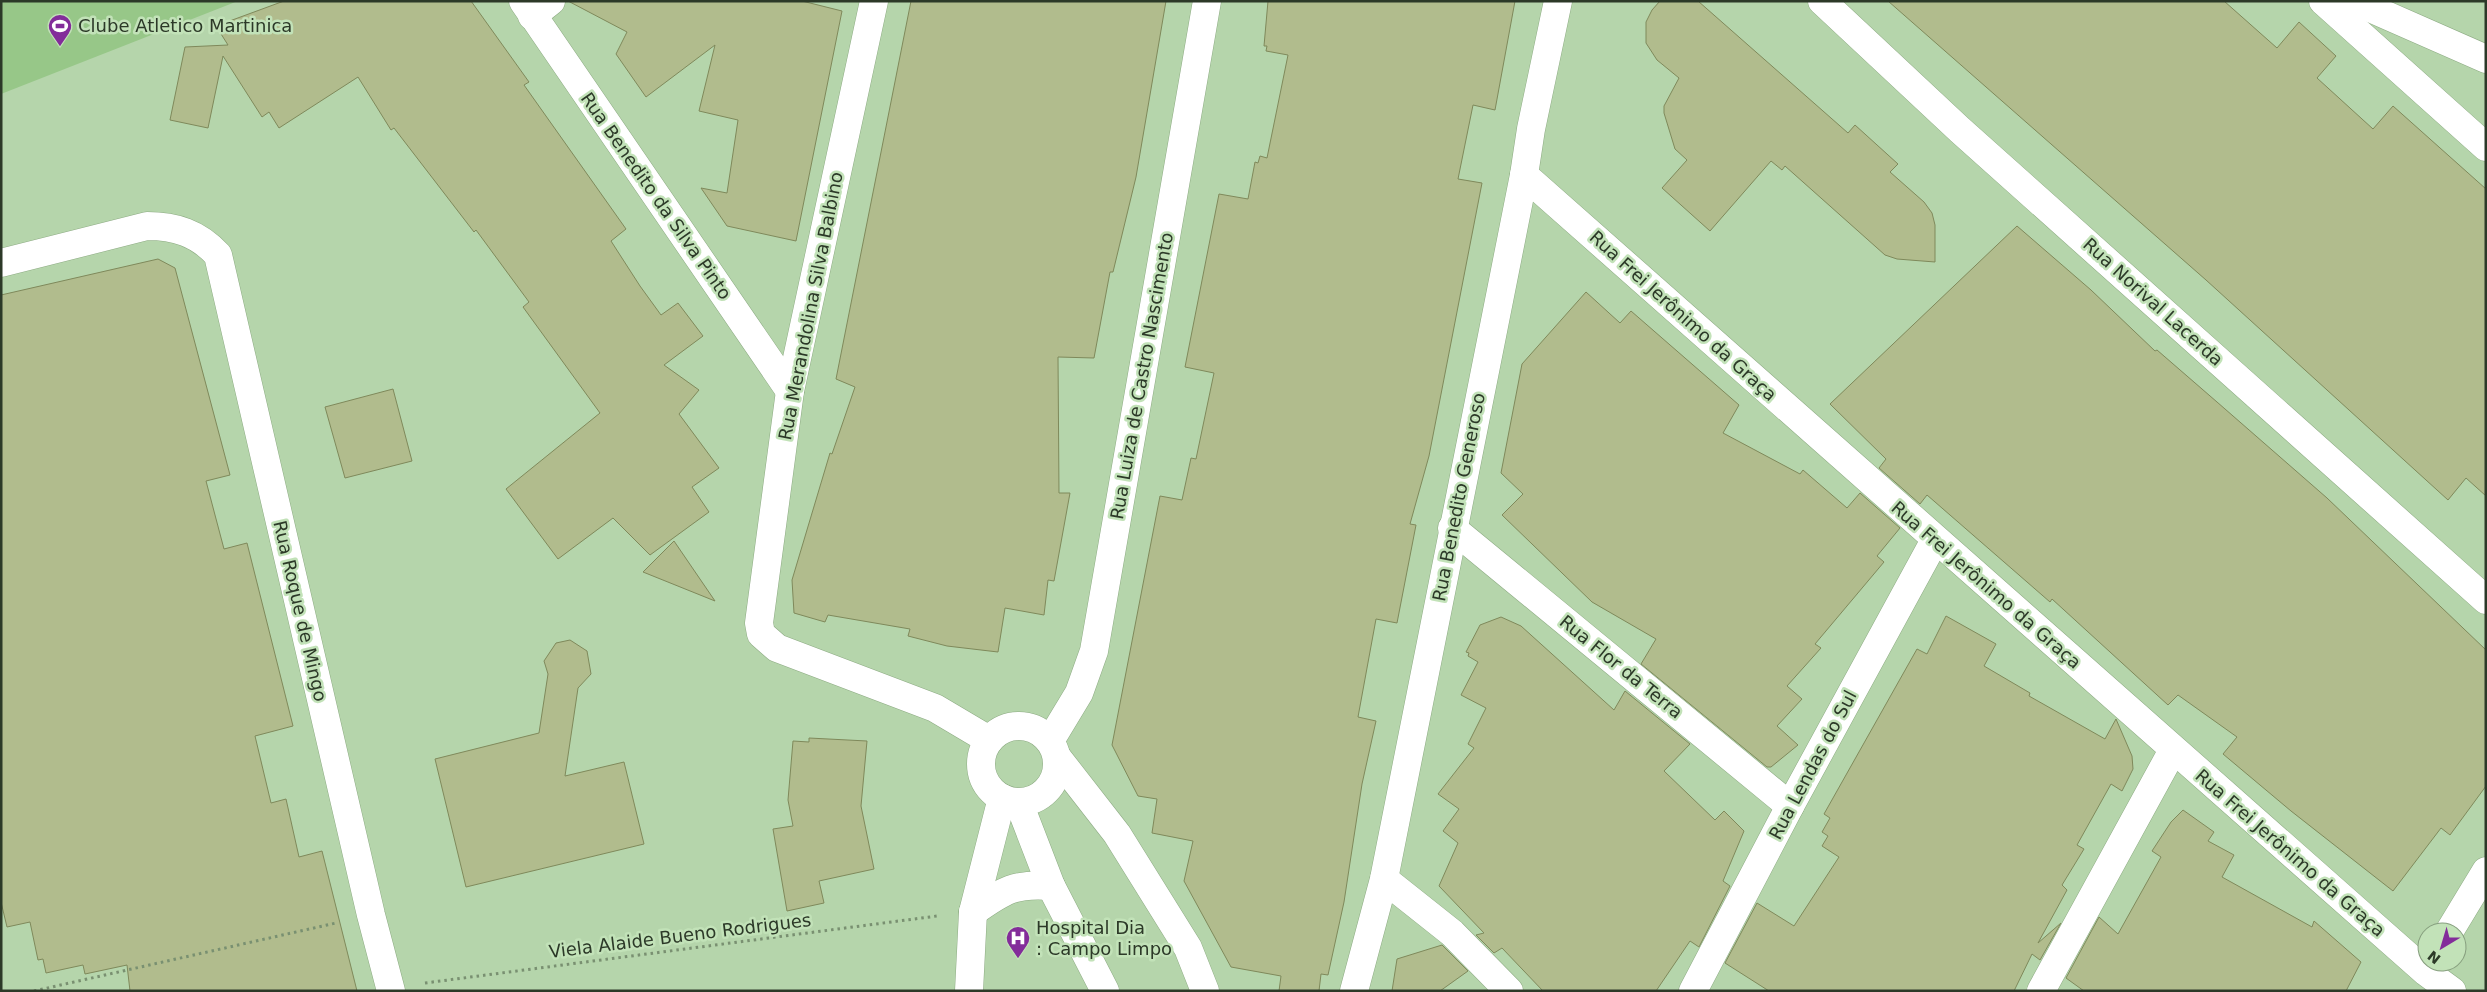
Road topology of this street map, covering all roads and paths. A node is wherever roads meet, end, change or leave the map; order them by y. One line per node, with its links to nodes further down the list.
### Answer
1 (874, 1): 12 (street, Rua Merandolina Silva Balbino)
2 (1207, 1): 17 (street, Rua Luiza de Castro Nascimento)
3 (1558, 1): 10 (street, Rua Benedito Generoso)
4 (1822, 1): 15 (street, Rua Norival Lacerda)
5 (2323, 1): 9 (street)
6 (2354, 1): 8 (street)
7 (535, 6): 12 (street, Rua Benedito da Silva Pinto)
8 (2486, 59)
9 (2486, 147)
10 (1524, 175): 13 (street, Rua Benedito Generoso); 14 (street, Rua Frei Jerônimo da Graça)
11 (1, 263): 25 (street, Rua Roque de Mingo)
12 (790, 391): 16 (street, Rua Merandolina Silva Balbino)
13 (1452, 528): 20 (street, Rua Flor da Terra); 22 (street, Rua Benedito Generoso)
14 (1935, 540): 18 (street, Rua Frei Jerônimo da Graça); 20 (street, Rua Lendas do Sul)
15 (2486, 600)
16 (989, 740): 17 (street); 19 (street)
17 (1053, 749): 19 (street); 32 (street)
18 (2173, 750): 27 (street, Rua Frei Jerônimo da Graça); 36 (street)
19 (1010, 801): 23 (street); 24 (street)
20 (1790, 806): 35 (street, Rua Lendas do Sul)
21 (2486, 871): 26 (street)
22 (1384, 879): 33 (street, Rua Benedito Generoso); 34 (street)
23 (1051, 886): 24 (street); 31 (street)
24 (973, 912): 28 (path, Viela Alaide Bueno Rodrigues); 30 (street)
25 (371, 915): 28 (street, Rua Roque de Mingo); 29 (path)
26 (2455, 922)
27 (2424, 975): 37 (street, Rua Frei Jerônimo da Graça)
28 (390, 989)
29 (34, 991)
30 (969, 991)
31 (1105, 991)
32 (1205, 991)
33 (1354, 991)
34 (1509, 991)
35 (1693, 991)
36 (2041, 991)
37 (2452, 991)

